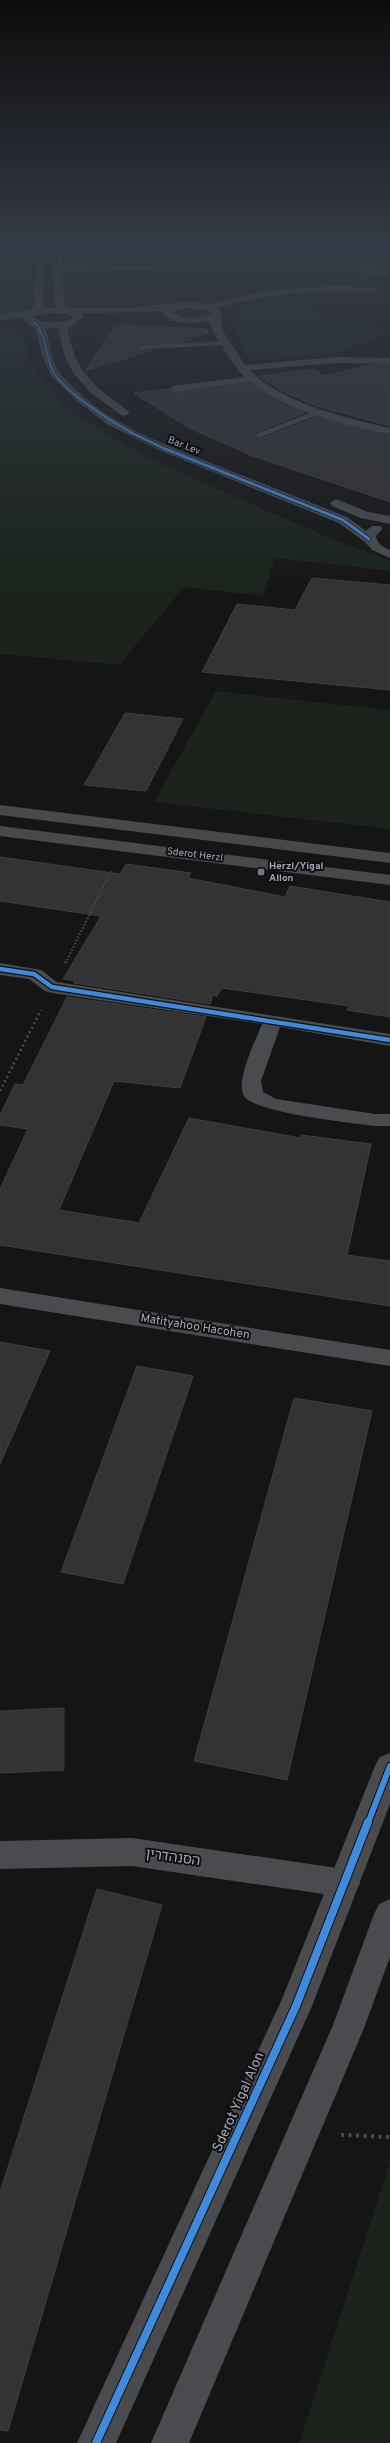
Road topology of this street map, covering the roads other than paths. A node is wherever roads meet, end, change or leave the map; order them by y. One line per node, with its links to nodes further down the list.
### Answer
1 (52, 366): 13 (street, Bar Lev)
2 (74, 366): 8 (street)
3 (266, 366): 4 (street)
4 (243, 368): 5 (street)
5 (253, 379): 6 (lane); 7 (street)
6 (173, 389)
7 (321, 412): 9 (street); 10 (lane)
8 (138, 421)
9 (390, 431)
10 (258, 434)
11 (328, 500): 12 (street)
12 (390, 522): 13 (street)
13 (369, 539): 14 (street, Bar Lev)
14 (390, 554)
15 (0, 810): 17 (main road, Sderot Herzl)
16 (0, 831): 18 (main road, Sderot Herzl)
17 (390, 858)
18 (390, 880)
19 (0, 969): 20 (street)
20 (273, 1020): 21 (street); 22 (street)
21 (390, 1040)
22 (390, 1120)
23 (0, 1296): 24 (street, Matityahoo Hacohen)
24 (390, 1358)
25 (390, 1766): 27 (street, Sderot Yigal Alon)
26 (0, 1855): 27 (street, הסנהדרין)
27 (344, 1883): 29 (street, Sderot Yigal Alon)
28 (390, 1914): 30 (street)
29 (96, 2443)
30 (170, 2443)

